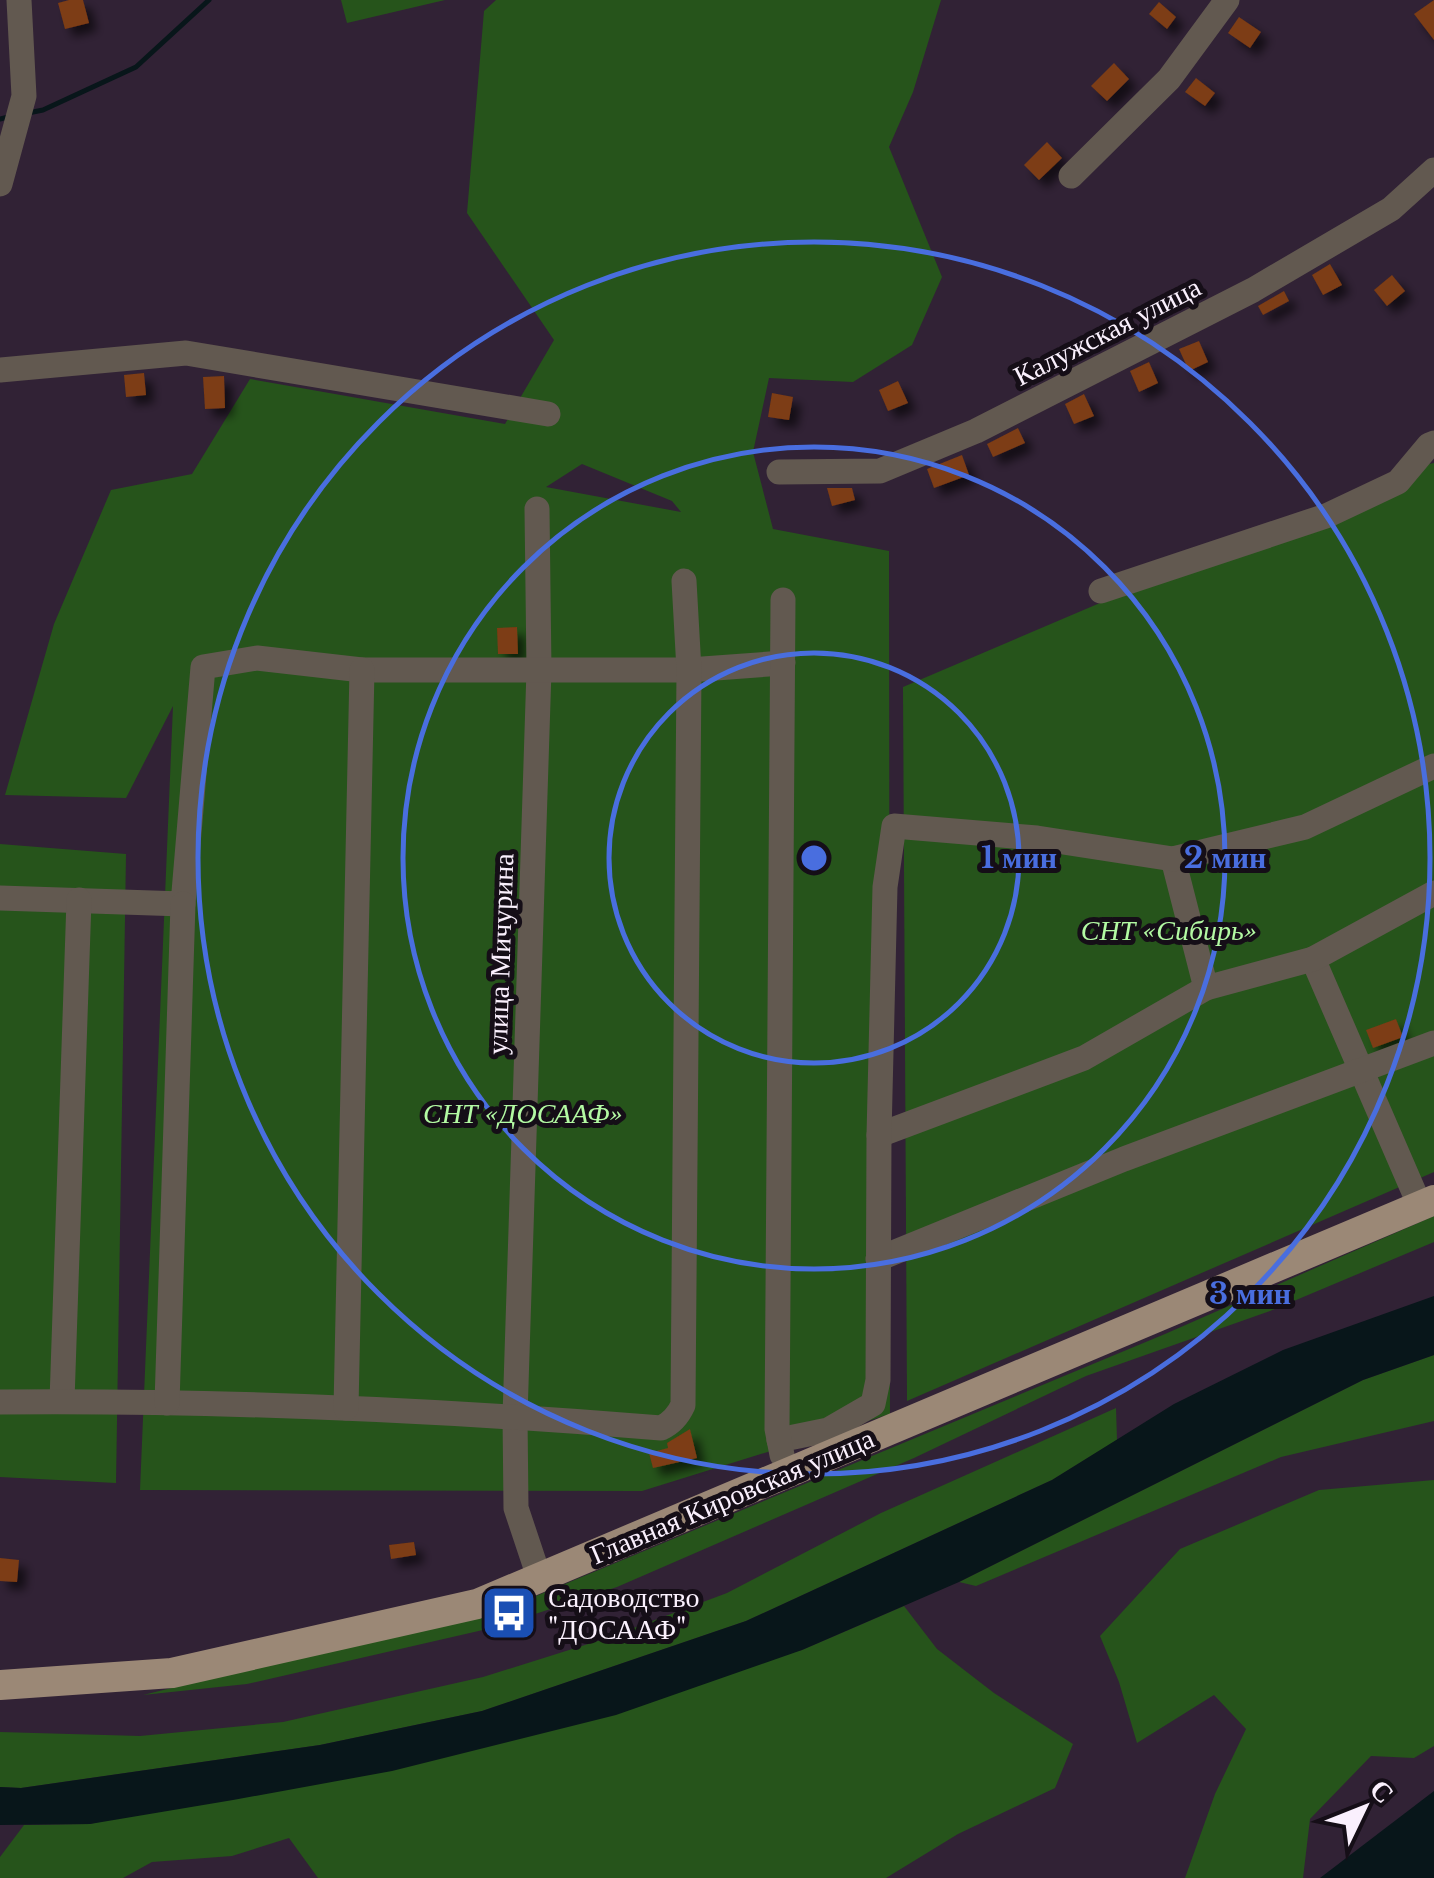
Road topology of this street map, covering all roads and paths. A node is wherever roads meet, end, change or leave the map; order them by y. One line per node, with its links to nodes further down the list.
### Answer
1 (19, 0): 5 (street)
2 (1227, 0): 4 (street)
3 (1434, 170): 9 (street, Калужская улица)
4 (1071, 176)
5 (0, 184)
6 (0, 370): 7 (street)
7 (548, 414)
8 (1434, 444): 12 (street)
9 (779, 472)
10 (538, 509): 16 (street, улица Мичурина)
11 (684, 581): 17 (street)
12 (1101, 591)
13 (783, 600): 14 (street)
14 (783, 663): 17 (street); 36 (street)
15 (362, 670): 16 (street); 23 (street); 34 (street)
16 (539, 670): 17 (street); 35 (street, улица Мичурина)
17 (688, 670): 35 (street)
18 (1434, 766): 19 (street)
19 (1174, 859): 25 (street); 28 (street)
20 (1434, 893): 24 (street)
21 (0, 898): 22 (street)
22 (79, 900): 23 (street); 31 (street)
23 (183, 904): 33 (street)
24 (1314, 959): 25 (street); 27 (street)
25 (1206, 988): 28 (street)
26 (1434, 1043): 27 (street)
27 (1361, 1070): 29 (street); 30 (street)
28 (879, 1135): 30 (street)
29 (1427, 1203): 37 (main road, Главная Кировская улица)
30 (878, 1259): 36 (street)
31 (62, 1401): 32 (street); 33 (street)
32 (0, 1402)
33 (167, 1403): 34 (street)
34 (346, 1408): 35 (street)
35 (515, 1416): 38 (street, улица Мичурина)
36 (779, 1440): 37 (street)
37 (786, 1474): 38 (main road, Главная Кировская улица)
38 (540, 1577): 39 (main road, Главная Кировская улица)
39 (0, 1685)

